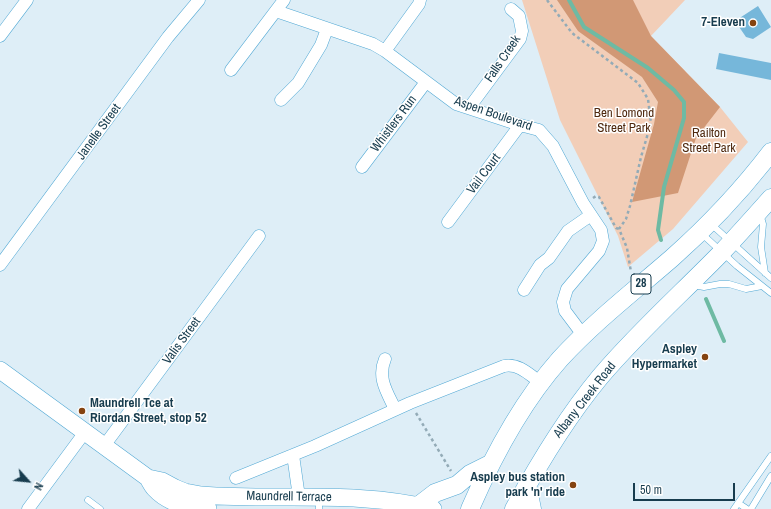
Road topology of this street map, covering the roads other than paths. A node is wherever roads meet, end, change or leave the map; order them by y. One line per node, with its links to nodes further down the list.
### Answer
1 (27, 0): 8 (street)
2 (200, 0): 23 (street, Janelle Street)
3 (284, 0): 6 (street)
4 (420, 0): 9 (street)
5 (511, 9): 13 (street, Falls Creek)
6 (276, 11): 7 (street, Aspen Boulevard); 10 (street)
7 (327, 29): 9 (street, Aspen Boulevard); 12 (street)
8 (0, 36)
9 (385, 51): 11 (street, Aspen Boulevard)
10 (231, 70)
11 (426, 82): 13 (street, Aspen Boulevard); 16 (street, Whistlers Run)
12 (281, 100)
13 (469, 108): 14 (street, Aspen Boulevard)
14 (520, 125): 18 (street, Aspen Boulevard); 19 (street, Vail Court)
15 (771, 152): 20 (main road, 28)
16 (362, 167)
17 (765, 204): 22 (main road, Albany Creek Road); 24 (lane)
18 (591, 215): 28 (street); 30 (street, Aspen Boulevard)
19 (448, 222)
20 (704, 227): 22 (lane); 22 (lane); 30 (main road, 28)
21 (259, 236): 36 (street, Valis Street)
22 (727, 247): 24 (lane); 26 (main road, Albany Creek Road); 27 (lane)
23 (0, 265)
24 (765, 273): 25 (lane)
25 (771, 278)
26 (689, 285): 27 (lane); 43 (main road, Albany Creek Road)
27 (762, 286): 29 (lane)
28 (524, 290)
29 (771, 293)
30 (583, 335): 33 (main road, 28)
31 (385, 359): 34 (street)
32 (0, 370): 35 (main road, Maundrell Terrace)
33 (541, 383): 34 (street); 39 (main road, 28)
34 (395, 409): 37 (street)
35 (85, 432): 36 (main road, Maundrell Terrace); 50 (street)
36 (104, 446): 41 (main road, Maundrell Terrace)
37 (293, 455): 42 (street); 44 (street)
38 (771, 456): 47 (lane)
39 (490, 464): 49 (main road); 53 (main road, 28)
40 (771, 476): 58 (lane)
41 (148, 478): 44 (main road, Maundrell Terrace); 48 (main road, Maundrell Terrace)
42 (236, 478)
43 (527, 484): 54 (main road, Albany Creek Road); 55 (main road)
44 (299, 497): 46 (main road, Maundrell Terrace)
45 (88, 500): 51 (lane)
46 (319, 503): 49 (main road, Maundrell Terrace)
47 (738, 503): 56 (lane); 57 (lane)
48 (173, 505): 52 (main road, Maundrell Terrace)
49 (425, 507)
50 (28, 509)
51 (100, 509)
52 (208, 509)
53 (470, 509)
54 (514, 509)
55 (532, 509)
56 (734, 509)
57 (747, 509)
58 (750, 509)

